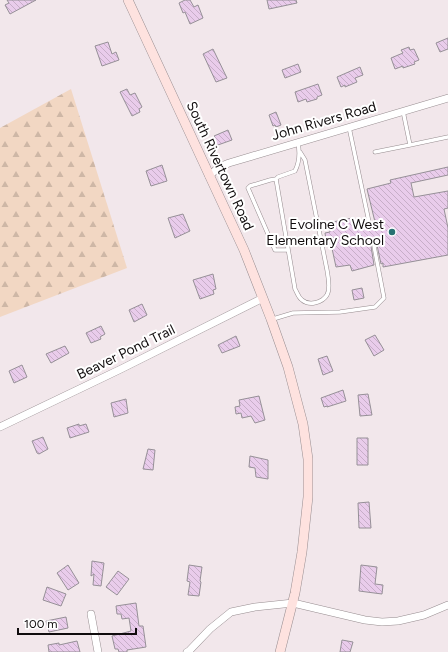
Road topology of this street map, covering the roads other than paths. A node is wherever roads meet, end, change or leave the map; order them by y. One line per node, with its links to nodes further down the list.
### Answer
1 (128, 0): 10 (main road, South Rivertown Road)
2 (448, 98): 3 (street, John Rivers Road)
3 (403, 111): 4 (street, John Rivers Road); 7 (lane)
4 (349, 127): 6 (street, John Rivers Road); 12 (lane)
5 (448, 137): 7 (lane)
6 (298, 143): 8 (lane); 10 (street, John Rivers Road)
7 (410, 145): 9 (lane)
8 (300, 152): 11 (lane); 14 (lane)
9 (375, 152)
10 (209, 176): 15 (main road, South Rivertown Road)
11 (276, 179): 14 (lane); 14 (lane)
12 (369, 222)
13 (374, 246): 16 (lane)
14 (288, 250)
15 (263, 298): 16 (main road, South Rivertown Road); 17 (street, Beaver Pond Trail)
16 (272, 319): 18 (main road, South Rivertown Road)
17 (0, 427)
18 (293, 603): 19 (street); 22 (street); 23 (main road, South Rivertown Road)
19 (448, 605)
20 (91, 614): 21 (street)
21 (98, 652)
22 (186, 652)
23 (280, 652)

